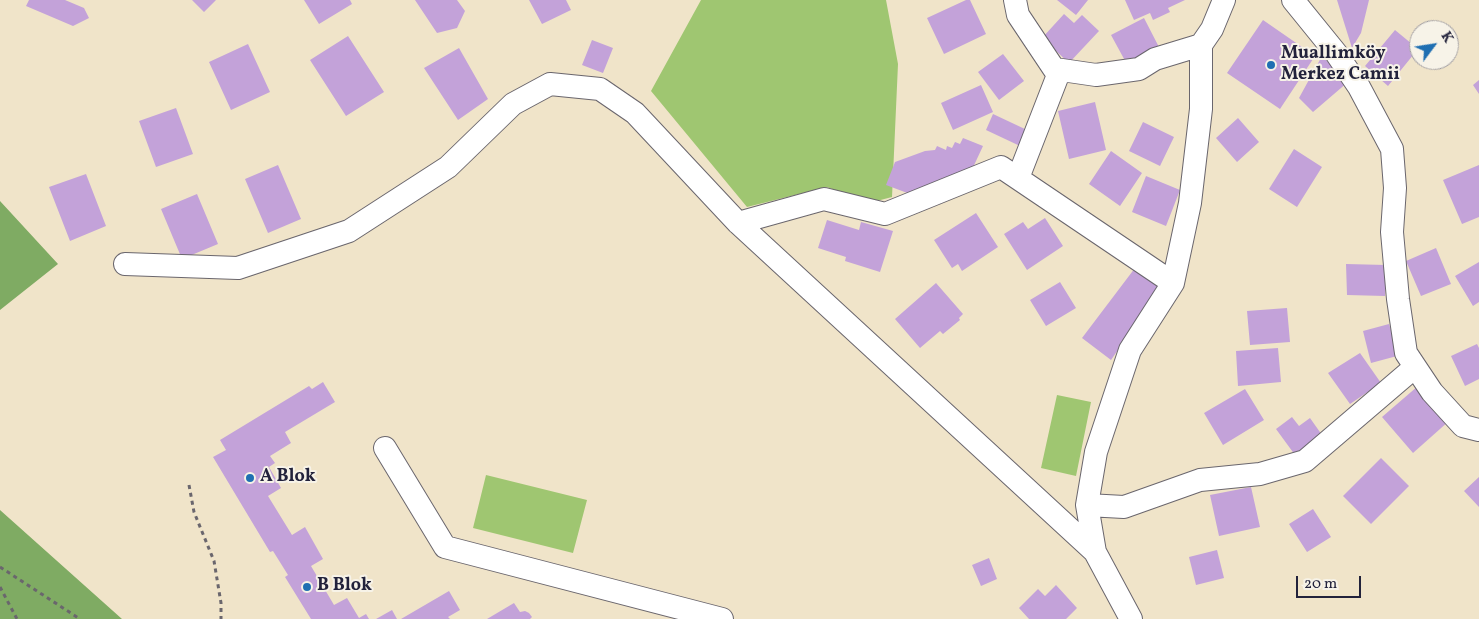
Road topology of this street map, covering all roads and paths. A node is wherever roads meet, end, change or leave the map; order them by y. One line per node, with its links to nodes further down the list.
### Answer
1 (1015, 0): 5 (street)
2 (1224, 0): 4 (street)
3 (1293, 0): 10 (street)
4 (1201, 45): 5 (street); 9 (street)
5 (1055, 69): 6 (street)
6 (1018, 178): 7 (street); 9 (street)
7 (738, 223): 8 (street); 15 (street)
8 (125, 264)
9 (1173, 283): 14 (street)
10 (1415, 367): 11 (street); 14 (street)
11 (1479, 430)
12 (385, 448): 21 (street)
13 (189, 485): 20 (path)
14 (1087, 505): 15 (street)
15 (1095, 552): 22 (street)
16 (0, 567): 19 (path)
17 (0, 587): 18 (path)
18 (17, 619)
19 (80, 619)
20 (221, 619)
21 (722, 619)
22 (1131, 619)

